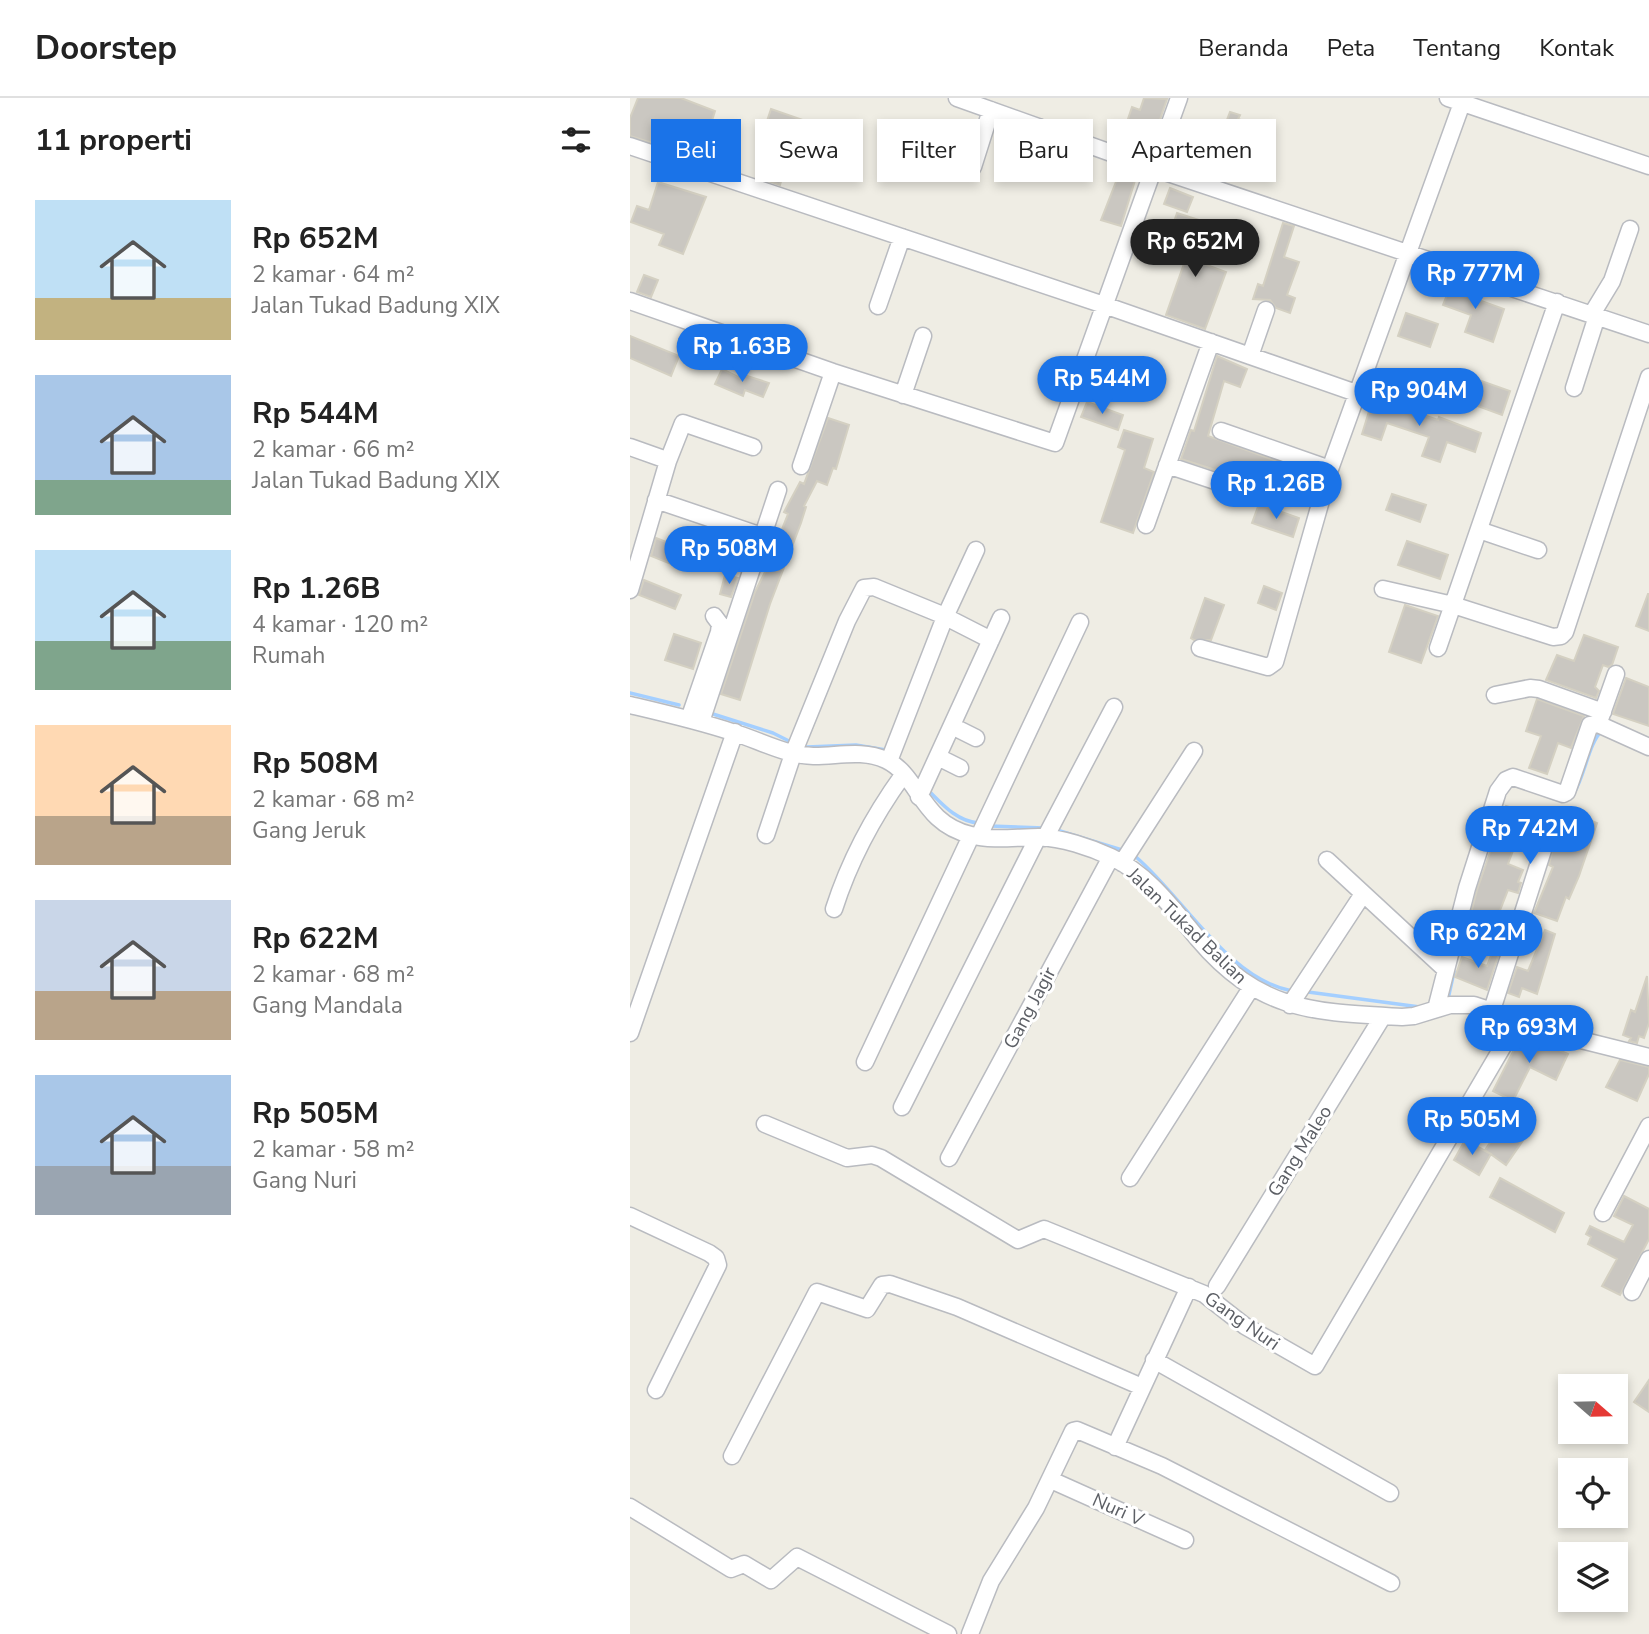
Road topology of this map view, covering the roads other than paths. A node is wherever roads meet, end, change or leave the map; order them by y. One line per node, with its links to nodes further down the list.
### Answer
1 (957, 98): 4 (street)
2 (1179, 98): 6 (street)
3 (1455, 100): 9 (street); 14 (street)
4 (991, 110): 5 (street); 7 (street)
5 (1017, 119)
6 (1172, 119)
7 (980, 145)
8 (630, 146): 13 (street)
9 (1649, 166)
10 (1151, 182): 18 (street)
11 (1195, 182): 14 (street)
12 (1630, 229): 20 (street)
13 (902, 237): 17 (street); 18 (street)
14 (1409, 253): 16 (street); 28 (street)
15 (630, 301): 25 (street)
16 (1557, 302): 20 (street); 41 (street)
17 (878, 306)
18 (1107, 306): 23 (street); 29 (street)
19 (1266, 310): 24 (street)
20 (1595, 315): 21 (street); 27 (street)
21 (1649, 334)
22 (922, 336): 29 (street)
23 (1211, 342): 24 (street); 34 (street)
24 (1250, 356): 28 (street)
25 (833, 372): 29 (street); 35 (street)
26 (1649, 377): 47 (street)
27 (1574, 388)
28 (1359, 394): 36 (street)
29 (903, 395)
30 (1221, 431): 36 (street)
31 (630, 447): 33 (street)
32 (753, 447): 33 (street)
33 (664, 460): 39 (street)
34 (1167, 465): 37 (street); 40 (street)
35 (801, 466)
36 (1331, 469): 53 (street)
37 (1233, 487)
38 (778, 490): 42 (street)
39 (656, 500): 42 (street); 46 (street)
40 (1146, 524)
41 (1479, 530): 44 (street); 47 (street)
42 (762, 536): 60 (street)
43 (976, 550): 49 (street)
44 (1538, 550)
45 (1383, 589): 47 (street)
46 (630, 590)
47 (1453, 605): 54 (street)
48 (714, 616): 60 (street)
49 (945, 617): 52 (street); 66 (street); 68 (street)
50 (1001, 618): 52 (street)
51 (1080, 622): 73 (street)
52 (991, 640): 61 (street)
53 (1200, 648)
54 (1438, 648)
55 (1616, 674): 59 (street)
56 (1495, 695): 59 (street)
57 (630, 705): 60 (street)
58 (1114, 706): 74 (street)
59 (1601, 718): 64 (street); 80 (street)
60 (695, 721): 62 (street)
61 (952, 726): 63 (street); 67 (street)
62 (735, 732): 66 (street); 88 (street)
63 (976, 738)
64 (1649, 747)
65 (1194, 751): 76 (street)
66 (793, 754): 68 (street); 72 (street)
67 (938, 757): 69 (street); 71 (street)
68 (889, 761): 70 (street, Jalan Tukad Balian)
69 (960, 768)
70 (903, 775): 71 (street, Jalan Tukad Balian); 79 (street)
71 (919, 796): 73 (street, Jalan Tukad Balian)
72 (766, 835)
73 (975, 836): 74 (street, Jalan Tukad Balian); 90 (street)
74 (1042, 837): 76 (street, Jalan Tukad Balian); 91 (street)
75 (1543, 850): 84 (street)
76 (1113, 858): 81 (street, Jalan Tukad Balian); 87 (street, Gang Jagir); 94 (street, Gang Jagir)
77 (1327, 860): 78 (street)
78 (1363, 894): 80 (street); 82 (street)
79 (834, 909)
80 (1446, 970): 83 (street)
81 (1251, 988): 82 (street, Jalan Tukad Balian); 95 (street)
82 (1290, 1005): 85 (street, Jalan Tukad Balian)
83 (1436, 1009): 84 (street, Jalan Tukad Balian); 85 (street, Jalan Tukad Balian)
84 (1492, 1010): 86 (street, Jalan Tukad Balian)
85 (1383, 1016): 99 (street, Gang Maleo)
86 (1520, 1019): 89 (street, Jalan Tukad Balian); 100 (street, Gang Nuri)
87 (1014, 1022)
88 (630, 1033)
89 (1648, 1051)
90 (865, 1062)
91 (902, 1107)
92 (765, 1124): 100 (street, Gang Nuri)
93 (1649, 1126): 96 (street)
94 (949, 1158)
95 (1130, 1178)
96 (1603, 1213)
97 (630, 1216): 104 (street)
98 (1649, 1259): 101 (street)
99 (1217, 1286)
100 (1189, 1287): 102 (street)
101 (1632, 1292)
102 (1154, 1360): 103 (street); 108 (street)
103 (1142, 1387): 105 (street); 106 (street)
104 (656, 1390)
105 (1115, 1447): 107 (street); 111 (street)
106 (732, 1456)
107 (1051, 1479): 110 (street, Nuri V); 113 (street)
108 (1390, 1493)
109 (630, 1507): 112 (street)
110 (1185, 1540)
111 (1391, 1583)
112 (948, 1634)
113 (970, 1634)

